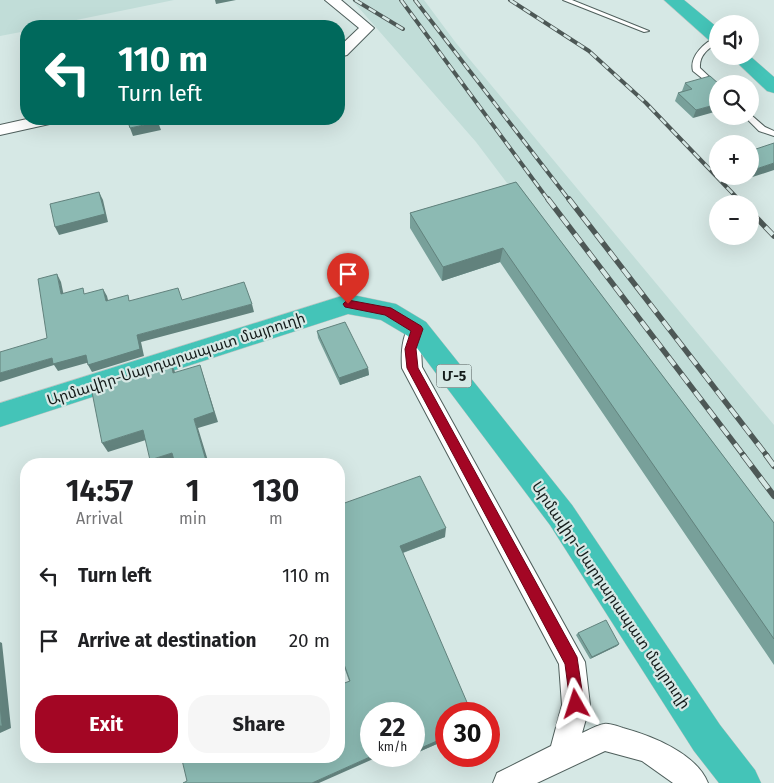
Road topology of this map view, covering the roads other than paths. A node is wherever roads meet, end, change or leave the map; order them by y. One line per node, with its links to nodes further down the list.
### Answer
1 (332, 0): 7 (street)
2 (566, 0): 5 (lane)
3 (673, 0): 4 (highway)
4 (709, 30)
5 (646, 31)
6 (709, 46): 9 (lane)
7 (345, 49)
8 (749, 65): 10 (highway)
9 (709, 81)
10 (774, 87)
11 (22, 125): 13 (street)
12 (758, 125): 14 (lane)
13 (0, 130)
14 (774, 134)
15 (417, 329): 16 (highway, Արմավիր-Սարդարապատ մայրուղի / Մ-5); 17 (street); 20 (highway, Արմավիր-Սարդարապատ մայրուղի / Մ-5)
16 (0, 415)
17 (562, 755): 18 (street); 19 (street)
18 (507, 783)
19 (694, 783)
20 (742, 783)

